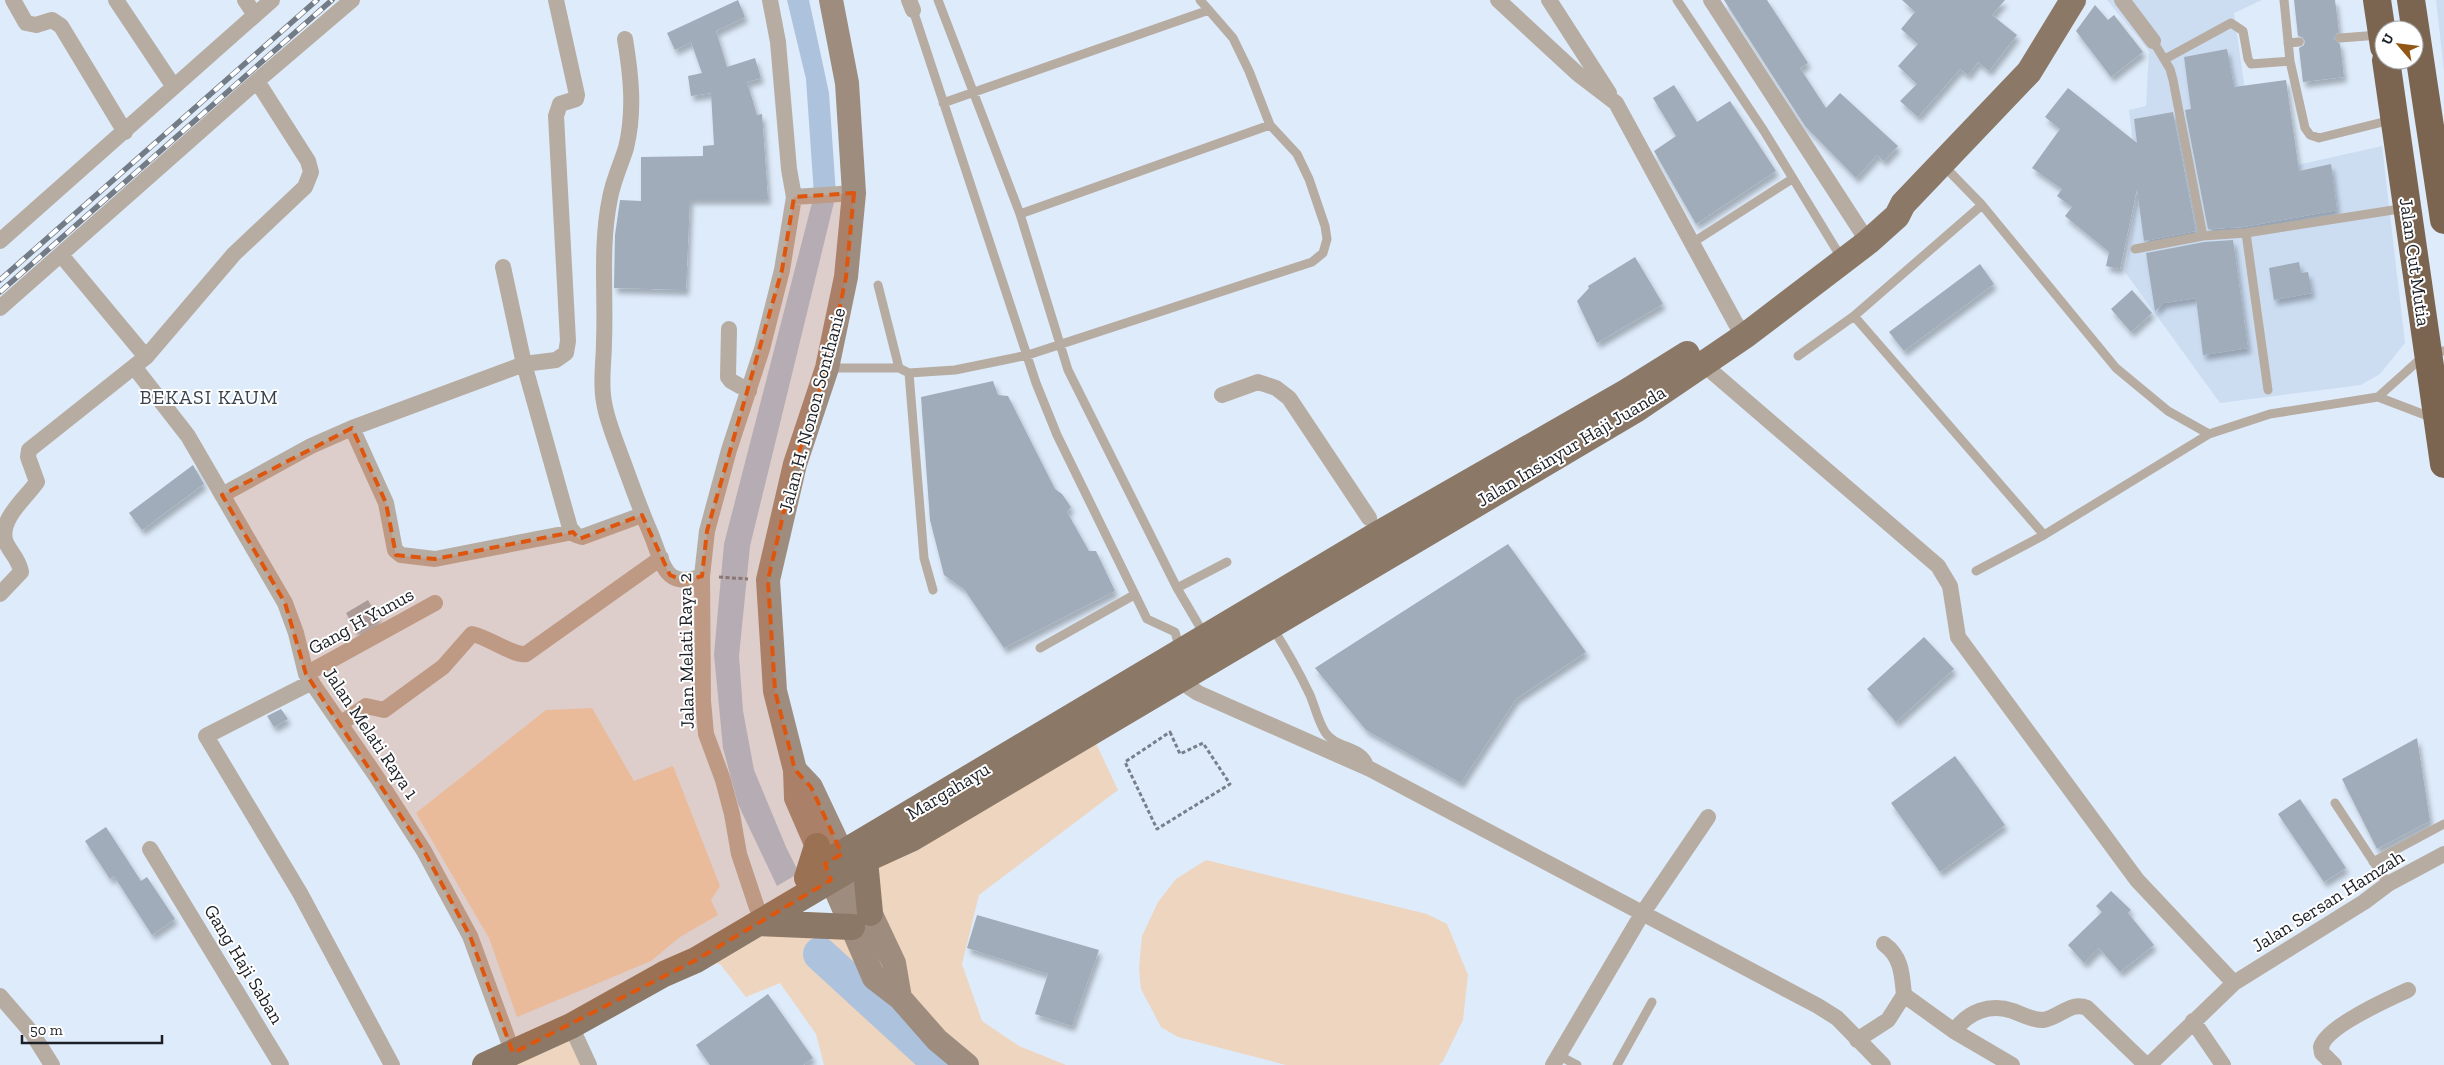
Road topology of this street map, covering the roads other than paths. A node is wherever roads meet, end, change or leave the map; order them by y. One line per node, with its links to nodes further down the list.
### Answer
1 (13, 0): 42 (street)
2 (116, 0): 34 (street)
3 (245, 0): 22 (street)
4 (272, 0): 22 (street)
5 (352, 0): 33 (street)
6 (556, 0): 70 (street)
7 (770, 0): 46 (street, Jalan Melati Raya 2)
8 (831, 0): 45 (street, Jalan H. Nonon Sonthanie)
9 (938, 0): 35 (lane)
10 (1200, 0): 21 (lane)
11 (1498, 0): 38 (street)
12 (1549, 0): 38 (street)
13 (1677, 0): 44 (lane)
14 (1711, 0): 53 (street)
15 (2073, 0): 43 (main road, Jalan Insinyur Haji Juanda)
16 (2122, 0): 26 (street)
17 (2284, 0): 28 (lane)
18 (2377, 0): 23 (highway, Jalan Cut Mutia)
19 (2411, 0): 36 (highway, Jalan Cut Mutia)
20 (911, 5): 37 (lane)
21 (1210, 10): 35 (lane); 40 (lane)
22 (255, 15): 34 (street)
23 (2380, 20)
24 (625, 38): 86 (street)
25 (2340, 38): 29 (lane)
26 (2153, 41): 30 (lane)
27 (2299, 42): 28 (lane)
28 (2288, 43): 31 (lane)
29 (2374, 45)
30 (2165, 59): 31 (lane); 52 (lane)
31 (2290, 61): 39 (lane)
32 (2388, 70): 39 (highway, Jalan Cut Mutia)
33 (257, 81): 58 (street); 69 (street)
34 (174, 87): 42 (street)
35 (974, 91): 37 (lane); 49 (lane)
36 (2425, 95): 39 (highway); 41 (highway, Jalan Cut Mutia)
37 (943, 103): 67 (lane)
38 (1616, 103): 55 (street)
39 (2394, 110): 48 (highway, Jalan Cut Mutia)
40 (1270, 125): 49 (lane); 65 (lane)
41 (2437, 130): 50 (highway, Jalan Cut Mutia)
42 (125, 132): 54 (street)
43 (1943, 165): 47 (lane); 53 (main road, Jalan Insinyur Haji Juanda)
44 (1792, 179): 55 (lane); 57 (lane)
45 (854, 193): 46 (street); 72 (street, Jalan H. Nonon Sonthanie)
46 (794, 197): 76 (street, Jalan Melati Raya 2)
47 (1982, 205): 62 (lane); 82 (lane)
48 (2408, 208): 51 (lane); 66 (highway, Jalan Cut Mutia)
49 (1020, 214): 65 (lane)
50 (2444, 220)
51 (2246, 233): 52 (lane); 75 (lane)
52 (2203, 236): 56 (lane)
53 (1864, 237): 57 (main road, Jalan Insinyur Haji Juanda)
54 (0, 241)
55 (1692, 243): 64 (street)
56 (2135, 249)
57 (1839, 254): 64 (main road, Jalan Insinyur Haji Juanda)
58 (61, 255): 61 (street); 69 (street, Jalan Melati Raya 1)
59 (502, 267): 70 (street)
60 (878, 285): 73 (lane)
61 (0, 308)
62 (1854, 316): 68 (lane); 89 (lane)
63 (729, 329): 76 (street)
64 (1741, 329): 71 (main road, Jalan Insinyur Haji Juanda); 79 (main road, Jalan Insinyur Haji Juanda)
65 (1060, 346): 67 (lane); 94 (lane)
66 (2436, 351): 78 (lane); 80 (highway, Jalan Cut Mutia)
67 (1028, 355): 74 (lane); 97 (lane)
68 (1798, 356)
69 (141, 362): 85 (street, Jalan Melati Raya 1); 96 (street)
70 (524, 364): 81 (street); 88 (street)
71 (1703, 364): 79 (main road, Jalan Insinyur Haji Juanda); 120 (street)
72 (827, 368): 73 (lane); 112 (street, Jalan H. Nonon Sonthanie)
73 (900, 368): 74 (lane)
74 (909, 373): 95 (lane)
75 (2268, 390)
76 (748, 391): 93 (street, Jalan Melati Raya 2)
77 (1222, 395): 87 (street)
78 (2378, 397): 80 (lane); 82 (lane)
79 (1631, 401): 84 (main road, Jalan Insinyur Haji Juanda)
80 (2437, 419): 83 (highway, Jalan Cut Mutia)
81 (352, 428): 85 (street); 88 (street)
82 (2209, 434): 89 (lane)
83 (2444, 464)
84 (1481, 488): 87 (main road, Jalan Insinyur Haji Juanda); 98 (main road, Jalan Insinyur Haji Juanda)
85 (222, 495): 104 (street, Jalan Melati Raya 1)
86 (642, 514): 88 (street); 90 (street)
87 (1373, 526): 98 (main road, Jalan Insinyur Haji Juanda)
88 (573, 532)
89 (2044, 535): 92 (lane)
90 (661, 558): 93 (street); 105 (street)
91 (1227, 562): 94 (lane)
92 (1976, 571)
93 (702, 576): 116 (street, Jalan Melati Raya 2)
94 (1177, 588): 101 (lane)
95 (933, 590)
96 (0, 594)
97 (1134, 595): 102 (lane); 103 (lane)
98 (1297, 596): 100 (main road, Jalan Insinyur Haji Juanda); 101 (main road, Jalan Insinyur Haji Juanda)
99 (434, 603): 104 (street, Gang H Yunus)
100 (1271, 626): 101 (main road, Jalan Insinyur Haji Juanda); 106 (lane)
101 (1211, 647): 103 (main road)
102 (1040, 648)
103 (1178, 654): 106 (street); 112 (main road)
104 (309, 678): 105 (street, Jalan Melati Raya 1); 133 (street, Gang H Yunus)
105 (340, 724): 129 (street, Jalan Melati Raya 1)
106 (1370, 769): 115 (street)
107 (2335, 803): 113 (lane)
108 (1708, 817): 115 (street)
109 (2444, 824): 113 (lane)
110 (150, 849): 132 (street, Gang Haji Saban)
111 (2444, 854): 114 (street, Jalan Sersan Hamzah)
112 (837, 859): 116 (main road); 117 (main road); 117 (street)
113 (2373, 862): 114 (lane)
114 (2388, 884): 120 (street, Jalan Sersan Hamzah)
115 (1642, 914): 128 (street); 130 (street)
116 (758, 916): 117 (main road); 119 (main road); 119 (main road)
117 (861, 920): 136 (street)
118 (1884, 944): 123 (street)
119 (664, 974): 126 (main road)
120 (2234, 983): 125 (street, Jalan Sersan Hamzah)
121 (2408, 990): 143 (street)
122 (0, 996): 131 (street)
123 (1904, 996): 127 (street); 128 (street)
124 (1652, 1002): 138 (lane)
125 (2193, 1021): 141 (street, Jalan Sersan Hamzah); 142 (street)
126 (571, 1026): 129 (main road); 135 (street)
127 (1954, 1031): 140 (street); 141 (street)
128 (1857, 1040): 139 (street)
129 (514, 1053): 134 (main road)
130 (1556, 1060): 137 (lane)
131 (52, 1065)
132 (281, 1065)
133 (392, 1065)
134 (485, 1065)
135 (589, 1065)
136 (967, 1065)
137 (1577, 1065)
138 (1617, 1065)
139 (1883, 1065)
140 (2012, 1065)
141 (2147, 1065)
142 (2223, 1065)
143 (2334, 1065)

